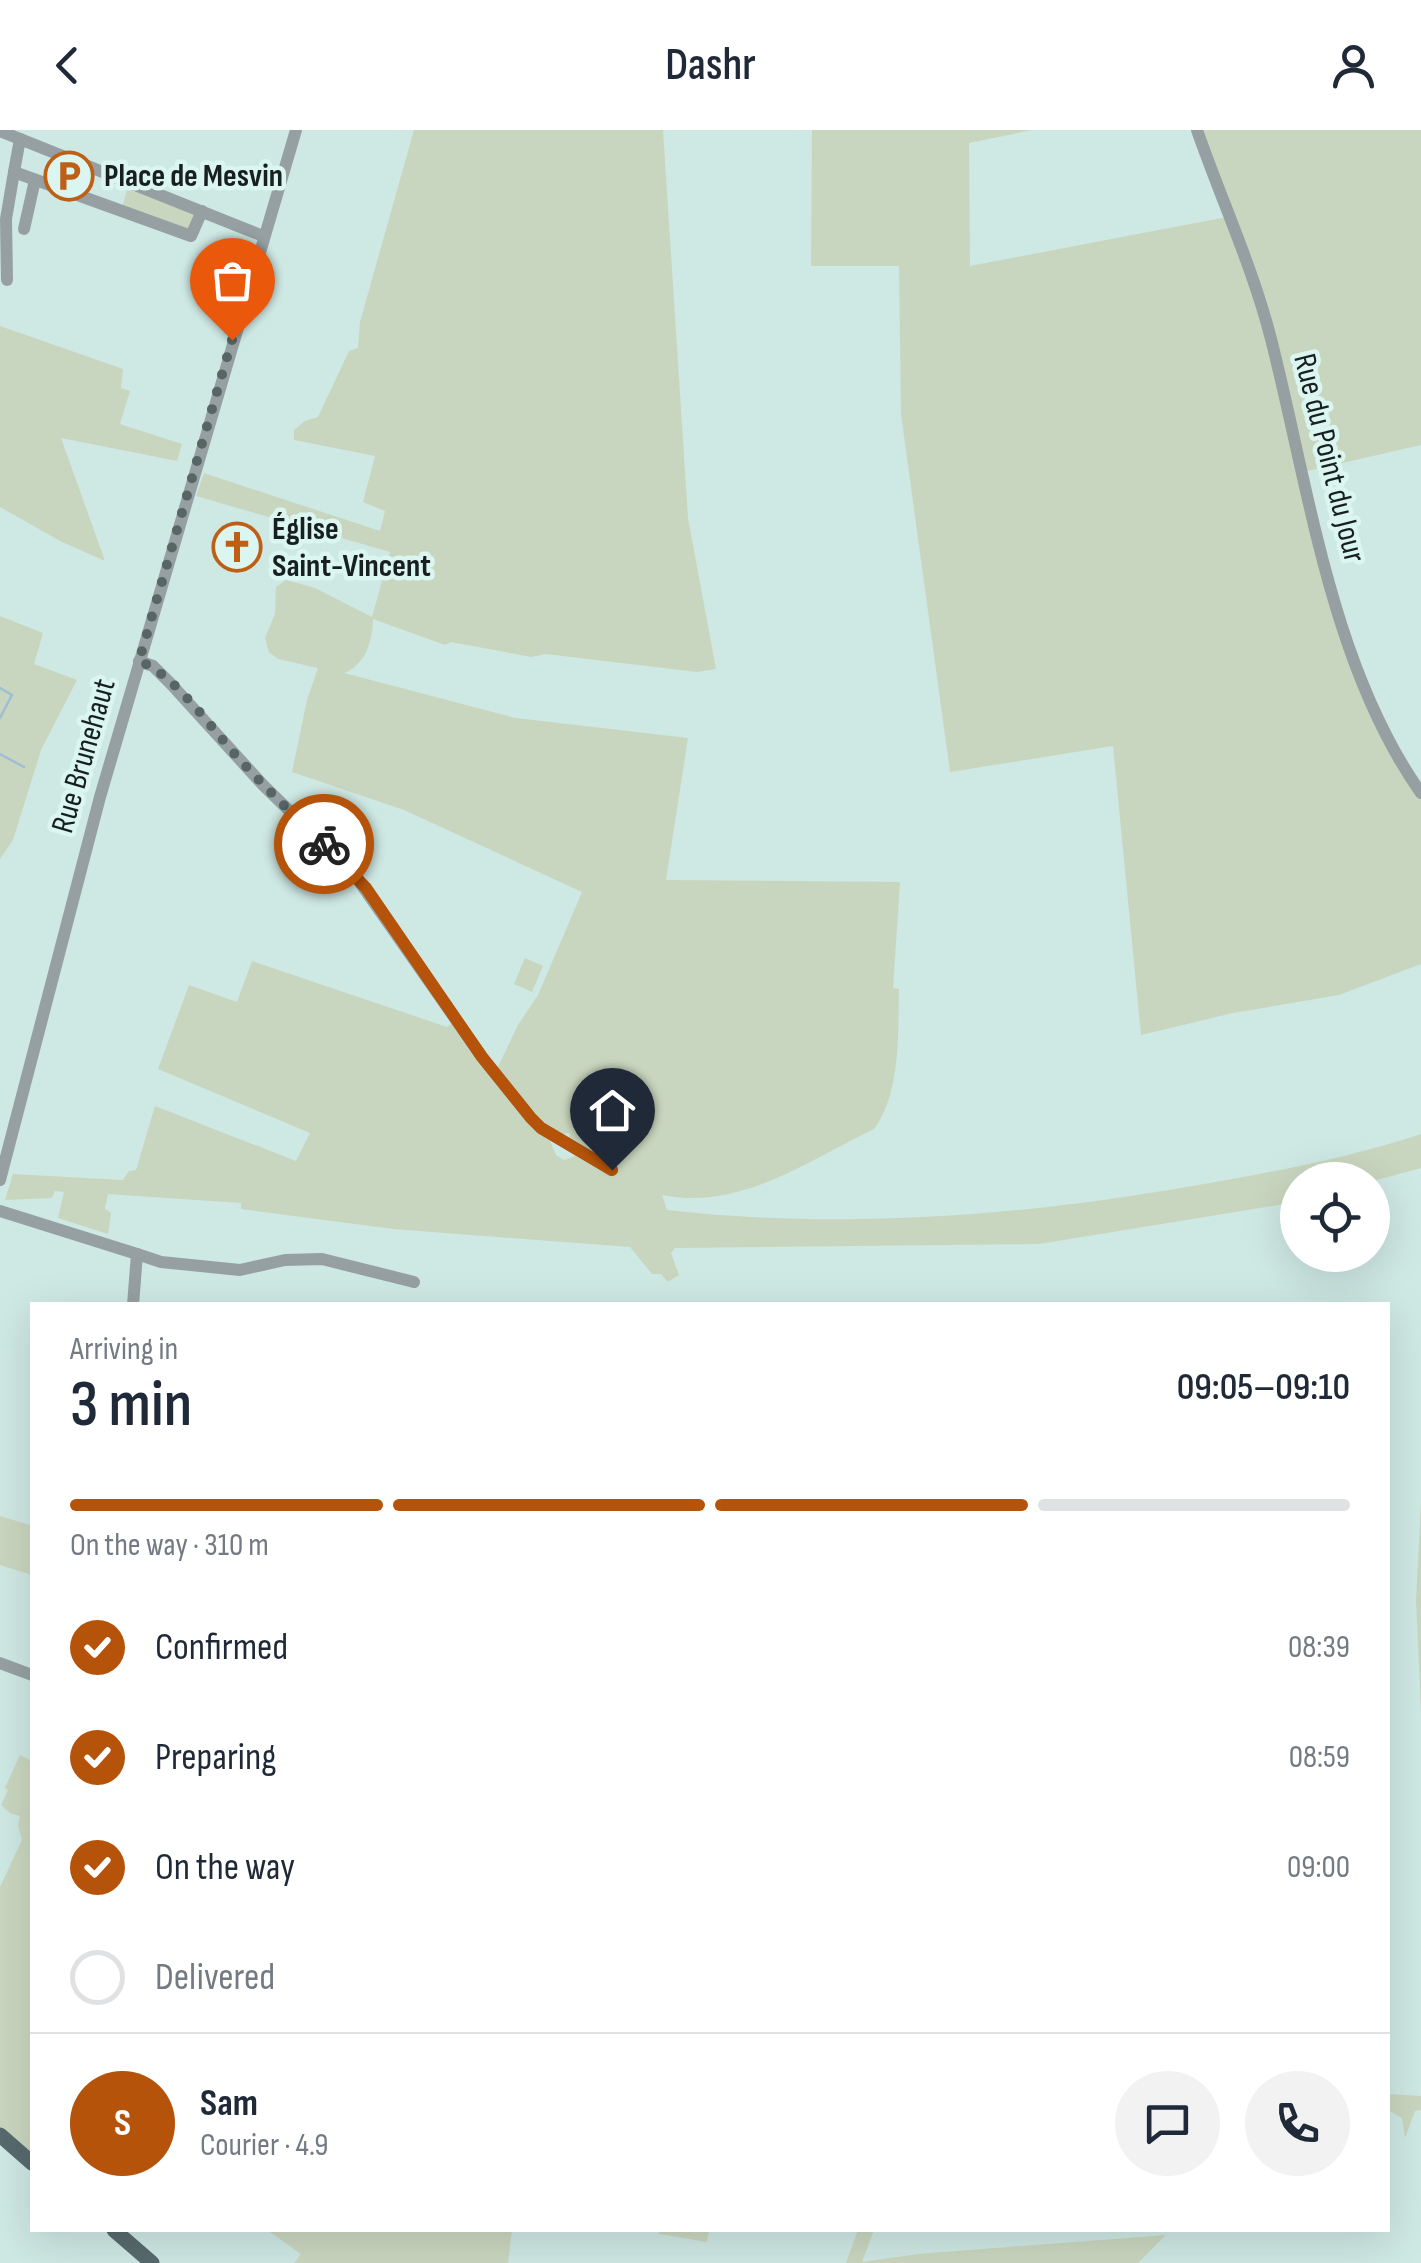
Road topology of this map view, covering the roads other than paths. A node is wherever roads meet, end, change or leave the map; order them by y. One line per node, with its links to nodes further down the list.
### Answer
1 (296, 130): 9 (street)
2 (1197, 130): 12 (street, Rue du Point du Jour)
3 (0, 132): 4 (street)
4 (20, 139): 5 (street); 7 (street)
5 (14, 172): 6 (street); 10 (street)
6 (35, 180): 7 (street); 8 (street)
7 (202, 211): 9 (street)
8 (24, 229)
9 (264, 236): 11 (street, Rue Brunehaut)
10 (7, 280)
11 (139, 661): 13 (street); 14 (street, Rue Brunehaut)
12 (1421, 793)
13 (612, 1170)
14 (0, 1180)
15 (0, 1211): 16 (street)
16 (136, 1254): 17 (street); 18 (street)
17 (414, 1282)
18 (133, 1302)
19 (0, 1663): 20 (street)
20 (30, 1674)
21 (0, 2135): 22 (main road)
22 (30, 2161)
23 (116, 2232): 24 (main road)
24 (152, 2263)

